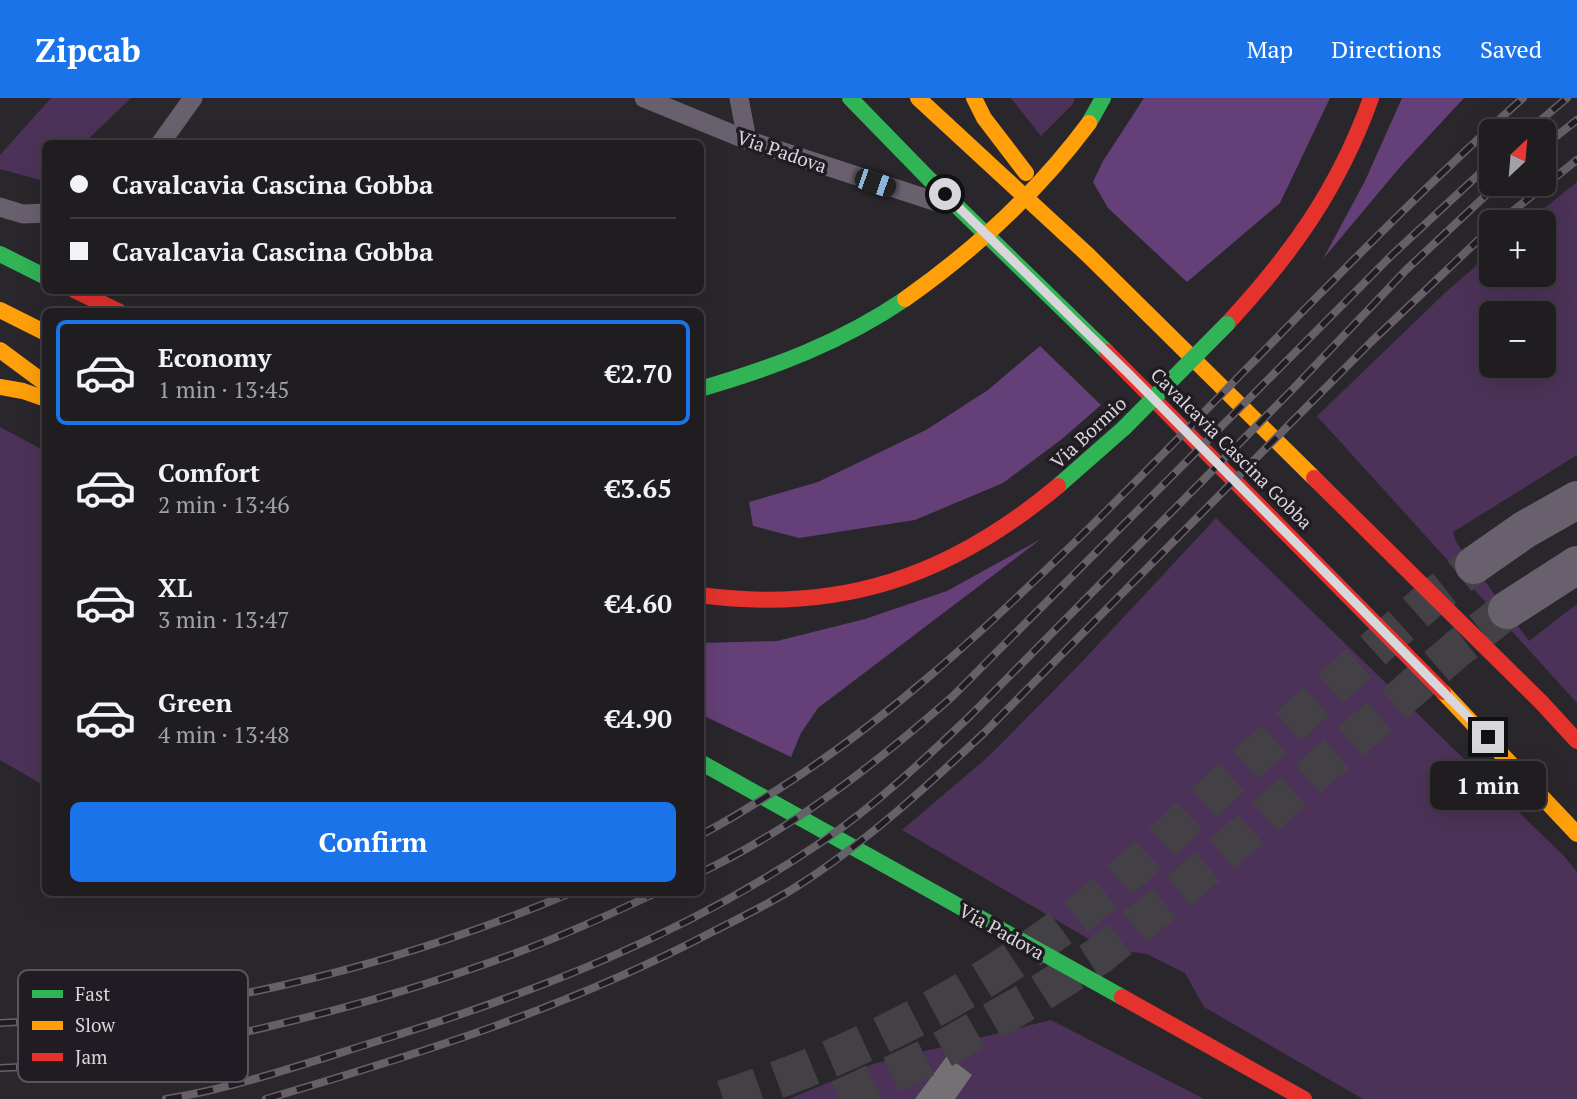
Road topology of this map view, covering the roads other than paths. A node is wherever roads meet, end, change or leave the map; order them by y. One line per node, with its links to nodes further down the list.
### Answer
1 (192, 98): 9 (lane)
2 (644, 98): 10 (lane, Via Padova)
3 (738, 98): 10 (lane)
4 (850, 98): 12 (main road, Cavalcavia Cascina Gobba)
5 (918, 98): 15 (main road, Cavalcavia Cascina Gobba)
6 (974, 98): 15 (main road)
7 (1103, 98): 24 (main road, bridge)
8 (1371, 98): 29 (main road, Via Bormio, bridge)
9 (163, 140)
10 (747, 140): 12 (lane, Via Padova)
11 (0, 207): 13 (lane)
12 (962, 210): 33 (main road, Cavalcavia Cascina Gobba)
13 (42, 213)
14 (0, 254): 16 (main road)
15 (1088, 256): 31 (main road, Cavalcavia Cascina Gobba)
16 (42, 274)
17 (83, 294): 18 (main road)
18 (113, 308)
19 (0, 310): 20 (main road)
20 (42, 331)
21 (0, 350): 22 (main road)
22 (42, 381)
23 (0, 387): 25 (main road)
24 (704, 388)
25 (42, 398)
26 (1577, 500): 27 (street)
27 (1474, 565)
28 (1577, 565): 30 (street)
29 (704, 596)
30 (1507, 610)
31 (1577, 741)
32 (704, 764): 34 (main road, Via Padova)
33 (1577, 834)
34 (1304, 1099)

